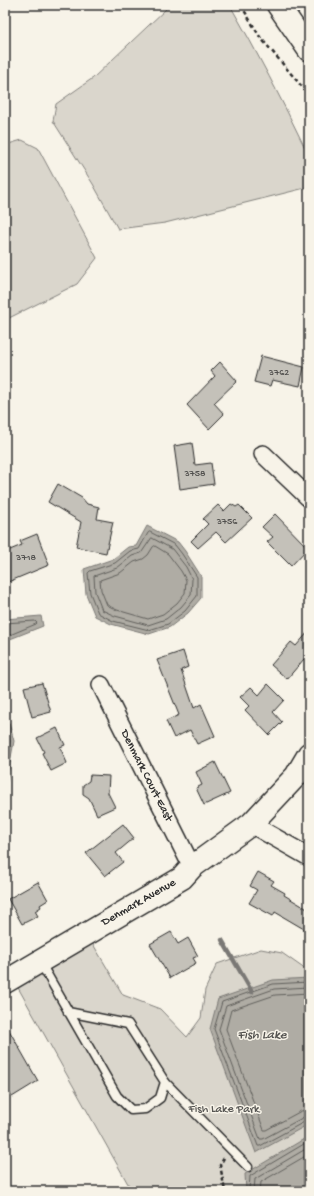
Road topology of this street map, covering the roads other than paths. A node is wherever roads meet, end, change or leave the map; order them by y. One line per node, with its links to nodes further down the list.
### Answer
1 (278, 5): 2 (street)
2 (309, 50)
3 (264, 454): 4 (street)
4 (309, 498)
5 (100, 685): 9 (street, Denmark Court East)
6 (309, 754): 7 (street, Denmark Avenue)
7 (251, 824): 8 (street); 9 (street, Denmark Avenue)
8 (309, 857)
9 (192, 866): 10 (street, Denmark Avenue)
10 (40, 962): 11 (street, Denmark Avenue); 12 (lane)
11 (5, 982)
12 (68, 1012): 13 (lane); 13 (lane)
13 (165, 1082): 14 (lane)
14 (248, 1167)

